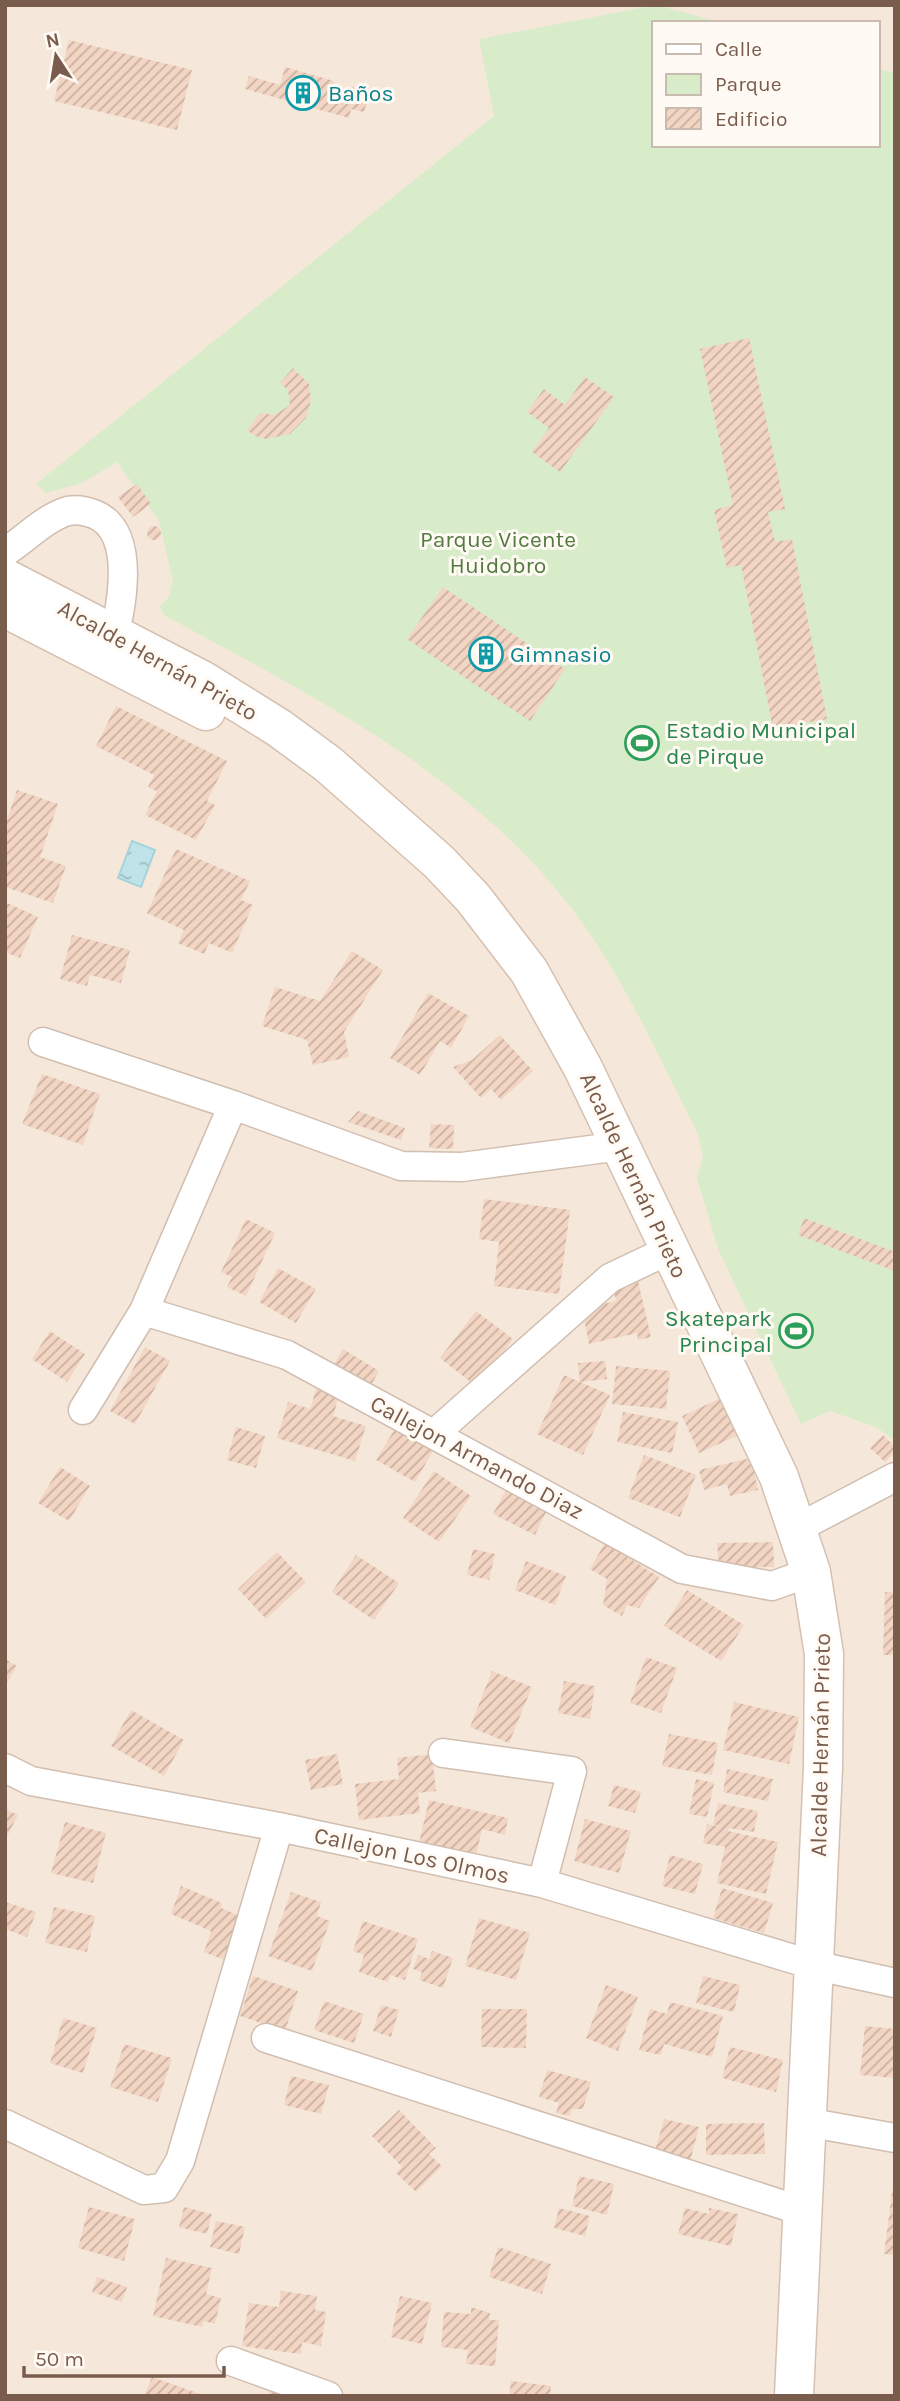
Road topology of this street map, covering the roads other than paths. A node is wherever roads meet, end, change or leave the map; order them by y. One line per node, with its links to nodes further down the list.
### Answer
1 (5, 552): 4 (street)
2 (5, 578): 4 (main road, Alcalde Hernán Prieto)
3 (5, 608): 4 (main road, Alcalde Hernán Prieto)
4 (110, 647): 7 (main road, Alcalde Hernán Prieto)
5 (43, 1042): 6 (street)
6 (233, 1105): 7 (street); 9 (street)
7 (621, 1146): 8 (main road, Alcalde Hernán Prieto)
8 (669, 1250): 11 (street); 13 (main road, Alcalde Hernán Prieto)
9 (144, 1311): 10 (street); 11 (street, Callejon Armando Diaz)
10 (83, 1410)
11 (434, 1434): 14 (street, Callejon Armando Diaz)
12 (895, 1477): 13 (street)
13 (798, 1528): 14 (main road, Alcalde Hernán Prieto)
14 (811, 1572): 19 (main road, Alcalde Hernán Prieto)
15 (443, 1753): 18 (street)
16 (5, 1768): 17 (street, Callejon Los Olmos)
17 (279, 1827): 18 (street, Callejon Los Olmos); 23 (street)
18 (542, 1883): 19 (street, Callejon Los Olmos)
19 (813, 1965): 20 (street, Callejon Los Olmos); 22 (main road, Alcalde Hernán Prieto)
20 (895, 1983)
21 (266, 2038): 25 (street)
22 (806, 2122): 24 (street); 25 (main road, Alcalde Hernán Prieto)
23 (5, 2124)
24 (895, 2138)
25 (802, 2211): 28 (main road, Alcalde Hernán Prieto)
26 (231, 2361): 27 (street)
27 (328, 2396)
28 (794, 2396)

